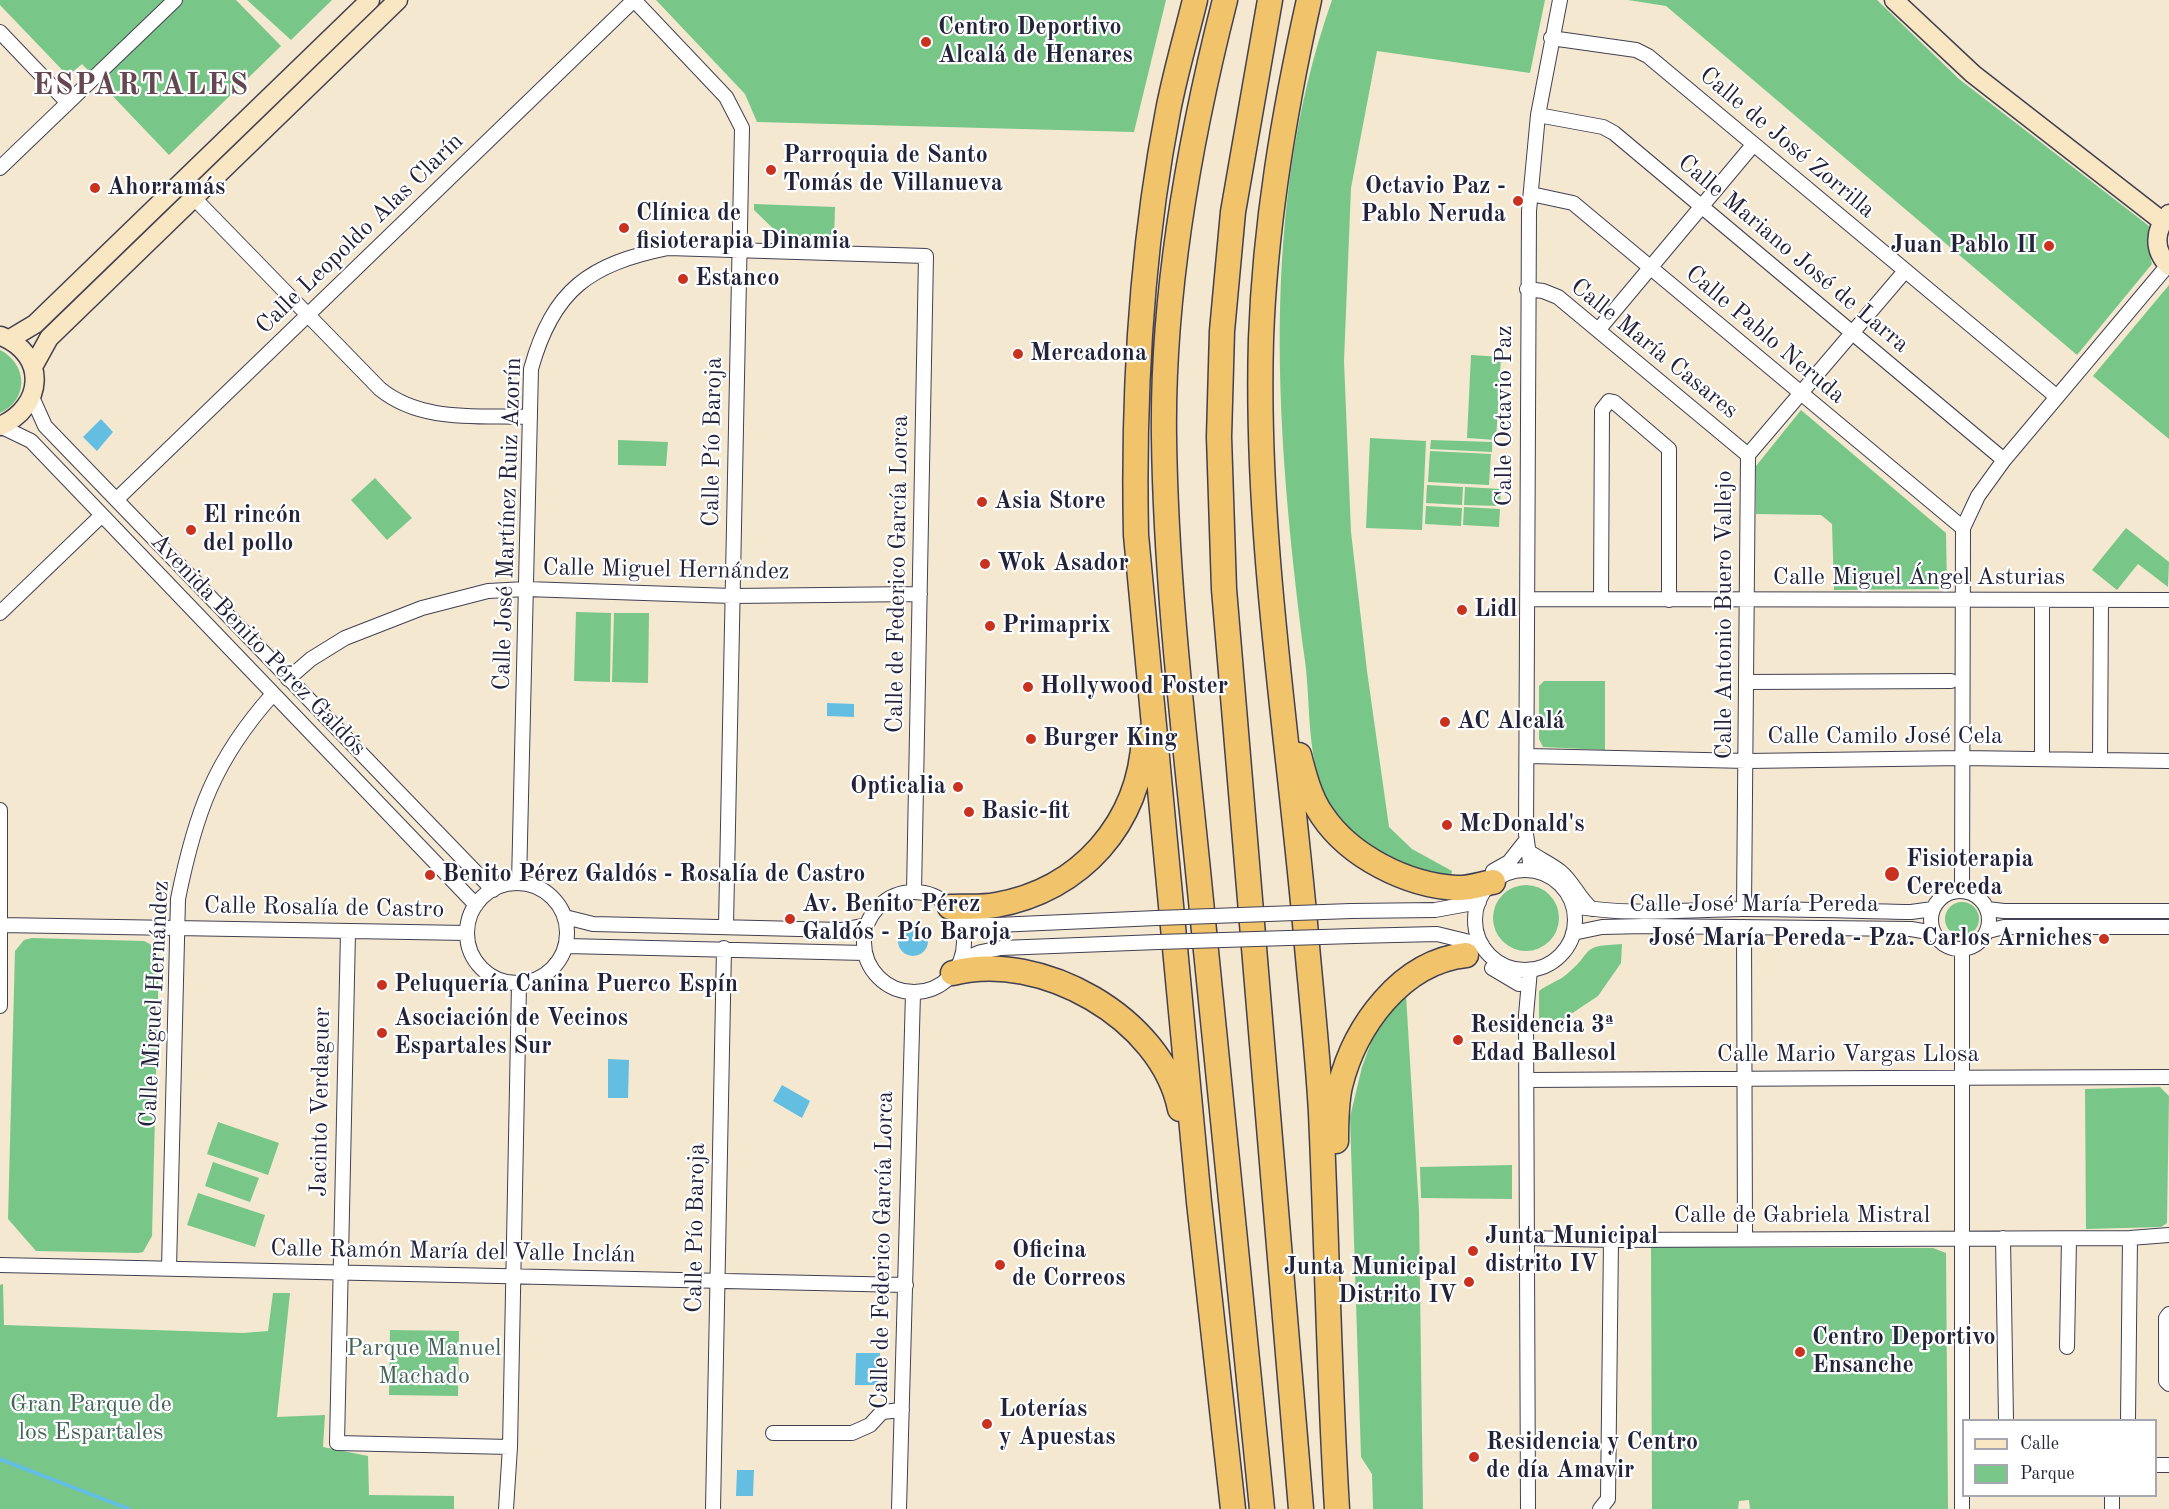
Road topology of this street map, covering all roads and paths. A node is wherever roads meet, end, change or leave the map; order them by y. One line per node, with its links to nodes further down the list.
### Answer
1 (175, 0): 15 (street)
2 (370, 0): 32 (street)
3 (398, 0): 20 (street)
4 (634, 0): 23 (street, Calle Pío Baroja); 29 (street, Calle Leopoldo Alas Clarín)
5 (1195, 0): 44 (highway)
6 (1225, 0): 114 (highway)
7 (1270, 0): 14 (highway)
8 (1283, 0): 14 (highway)
9 (1309, 0): 57 (highway)
10 (1560, 0): 13 (street, Calle Octavio Paz)
11 (1894, 0): 22 (street)
12 (0, 32): 15 (street)
13 (1551, 38): 16 (street, Calle Octavio Paz); 17 (street, Calle de José Zorrilla)
14 (1252, 91): 140 (highway)
15 (67, 102): 18 (street)
16 (1538, 115): 19 (street, Calle Octavio Paz); 21 (street, Calle Mariano José de Larra)
17 (1753, 145): 21 (street); 27 (street, Calle de José Zorrilla)
18 (0, 168)
19 (1531, 194): 26 (street, Calle Pablo Neruda); 28 (street, Calle Octavio Paz)
20 (194, 198): 29 (street); 33 (street)
21 (1701, 206): 26 (street); 31 (street, Calle Mariano José de Larra)
22 (2166, 217): 25 (street)
23 (739, 250): 24 (street, Calle José Martínez Ruiz Azorín); 37 (street, Calle José Martínez Ruiz Azorín); 47 (street, Calle Pío Baroja)
24 (926, 256): 46 (street, Calle de Federico García Lorca)
25 (2168, 265): 36 (street)
26 (1650, 268): 30 (street); 34 (street, Calle Pablo Neruda)
27 (1905, 271): 31 (street, Calle Antonio Buero Vallejo); 36 (street, Calle de José Zorrilla)
28 (1527, 289): 30 (street, Calle María Casares); 48 (street, Calle Octavio Paz)
29 (309, 314): 37 (street); 41 (street, Calle Leopoldo Alas Clarín)
30 (1599, 329): 39 (street, Calle María Casares)
31 (1852, 331): 34 (street, Calle Antonio Buero Vallejo); 40 (street, Calle Mariano José de Larra)
32 (5, 338): 33 (street)
33 (33, 367): 35 (street)
34 (1800, 394): 39 (street, Calle Antonio Buero Vallejo); 43 (street, Calle Pablo Neruda)
35 (32, 397): 38 (street); 41 (street, Avenida Benito Pérez Galdós)
36 (2057, 397): 40 (street)
37 (530, 417): 45 (street, Calle José Martínez Ruiz Azorín)
38 (0, 426): 42 (street, Avenida Benito Pérez Galdós)
39 (1748, 455): 55 (street, Calle Antonio Buero Vallejo)
40 (2004, 460): 43 (street)
41 (117, 500): 58 (street, Avenida Benito Pérez Galdós)
42 (102, 515): 56 (street); 61 (street, Avenida Benito Pérez Galdós)
43 (1963, 528): 51 (street)
44 (1137, 555): 84 (highway); 115 (highway)
45 (526, 589): 47 (street, Calle Miguel Hernández); 58 (street, Calle Miguel Hernández); 72 (street, Calle José Martínez Ruiz Azorín)
46 (920, 594): 47 (street, Calle Miguel Hernández); 76 (street, Calle de Federico García Lorca)
47 (732, 596): 88 (street, Calle Pío Baroja)
48 (1528, 599): 49 (street, Calle Miguel Ángel Asturias); 62 (street, Calle Octavio Paz)
49 (1601, 599): 50 (street, Calle Miguel Ángel Asturias); 50 (street)
50 (1669, 600): 55 (street, Calle Miguel Ángel Asturias)
51 (1962, 600): 52 (street, Calle Miguel Ángel Asturias); 55 (street, Calle Miguel Ángel Asturias); 63 (street)
52 (2042, 600): 53 (street, Calle Miguel Ángel Asturias); 64 (street)
53 (2102, 600): 54 (street, Calle Miguel Ángel Asturias); 65 (street)
54 (2169, 600)
55 (1745, 601): 60 (street, Calle Antonio Buero Vallejo)
56 (0, 613)
57 (1275, 626): 74 (highway); 133 (highway)
58 (288, 679): 73 (street, Avenida Benito Pérez Galdós)
59 (1950, 681): 60 (street)
60 (1746, 682): 66 (street, Calle Antonio Buero Vallejo)
61 (273, 694): 77 (street, Avenida Benito Pérez Galdós); 89 (street, Calle Miguel Hernández)
62 (1529, 756): 66 (street, Calle Camilo José Cela); 69 (street, Calle Octavio Paz)
63 (1963, 758): 64 (street, Calle Camilo José Cela); 66 (street, Calle Camilo José Cela); 75 (street)
64 (2042, 759): 65 (street, Calle Camilo José Cela)
65 (2100, 760): 67 (street, Calle Camilo José Cela)
66 (1747, 761): 80 (street, Calle Antonio Buero Vallejo)
67 (2169, 761)
68 (0, 810): 86 (street)
69 (1526, 843): 70 (street, Calle Octavio Paz); 71 (street, Calle Octavio Paz); 74 (street); 79 (street)
70 (1531, 869): 71 (street); 78 (street)
71 (1516, 871): 74 (street)
72 (519, 884): 73 (street); 85 (street)
73 (493, 890): 77 (street)
74 (1482, 890): 84 (street, bridge); 102 (street)
75 (1962, 891): 81 (street); 82 (street)
76 (914, 892): 84 (street); 87 (street)
77 (476, 905): 95 (street)
78 (1573, 906): 79 (street, Calle José María Pereda); 96 (street)
79 (1592, 909): 80 (street, Calle José María Pereda)
80 (1744, 909): 81 (street, Calle José María Pereda)
81 (1934, 909): 97 (street)
82 (1987, 909): 83 (street); 93 (street)
83 (2169, 911)
84 (954, 914): 103 (street)
85 (565, 917): 88 (street); 98 (street)
86 (1, 925): 89 (street, Calle Rosalía de Castro); 109 (street)
87 (867, 925): 88 (street); 101 (street)
88 (726, 926)
89 (176, 927): 94 (street, Calle Rosalía de Castro); 125 (street, Calle Miguel Hernández)
90 (1620, 927): 91 (street, Calle José María Pereda); 96 (street, Calle José María Pereda); 107 (street)
91 (1744, 927): 97 (street, Calle José María Pereda); 110 (street)
92 (2169, 927): 93 (street)
93 (1988, 931): 100 (street)
94 (348, 932): 95 (street, Calle Rosalía de Castro); 126 (street, Jacinto Verdaguer)
95 (467, 933): 106 (street)
96 (1573, 933): 105 (street)
97 (1934, 933): 100 (street)
98 (566, 946): 99 (street); 106 (street)
99 (724, 948): 101 (street); 128 (street, Calle Pío Baroja)
100 (1962, 950): 112 (street)
101 (865, 953): 108 (street)
102 (1480, 953): 103 (street, bridge); 104 (street); 107 (street); 133 (highway)
103 (957, 967): 108 (street); 115 (highway)
104 (1513, 968): 105 (street); 107 (street)
105 (1530, 970): 107 (street)
106 (519, 984): 127 (street)
107 (1524, 985): 113 (street)
108 (913, 993): 129 (street, Calle de Federico García Lorca)
109 (0, 1006)
110 (1745, 1076): 112 (street, Calle Mario Vargas Llosa); 113 (street, Calle Mario Vargas Llosa); 118 (street)
111 (2169, 1077): 112 (street, Calle Mario Vargas Llosa)
112 (1961, 1078): 119 (street)
113 (1527, 1080): 117 (street)
114 (1227, 1170): 146 (highway); 147 (highway)
115 (1199, 1202): 145 (highway)
116 (2167, 1236): 121 (street, Calle de Gabriela Mistral)
117 (1528, 1238): 123 (street, Calle de Gabriela Mistral); 148 (street)
118 (1745, 1238): 119 (street, Calle de Gabriela Mistral); 123 (street, Calle de Gabriela Mistral)
119 (1961, 1238): 120 (street, Calle de Gabriela Mistral); 150 (street)
120 (2003, 1238): 122 (street, Calle de Gabriela Mistral); 135 (street)
121 (2130, 1238): 122 (street, Calle de Gabriela Mistral); 136 (street)
122 (2068, 1239): 131 (street)
123 (1611, 1240): 149 (street)
124 (0, 1265): 125 (street, Calle Ramón María del Valle Inclán)
125 (169, 1269): 126 (street, Calle Ramón María del Valle Inclán)
126 (340, 1272): 127 (street, Calle Ramón María del Valle Inclán); 138 (street, Jacinto Verdaguer)
127 (513, 1276): 128 (street, Calle Ramón María del Valle Inclán); 138 (street)
128 (717, 1280): 129 (street, Calle Ramón María del Valle Inclán); 143 (street, Calle Pío Baroja)
129 (906, 1285): 134 (street, Calle de Federico García Lorca)
130 (2169, 1314): 132 (street)
131 (2067, 1347)
132 (2169, 1384)
133 (1330, 1395): 140 (highway)
134 (902, 1410): 137 (street); 144 (street, Calle de Federico García Lorca)
135 (2006, 1419)
136 (2128, 1419)
137 (773, 1433)
138 (510, 1447): 139 (street)
139 (507, 1472): 141 (street); 142 (street)
140 (1316, 1508)
141 (506, 1509)
142 (513, 1509)
143 (713, 1509)
144 (899, 1509)
145 (1233, 1509)
146 (1242, 1509)
147 (1262, 1509)
148 (1528, 1509)
149 (1600, 1509)
150 (1962, 1509)

